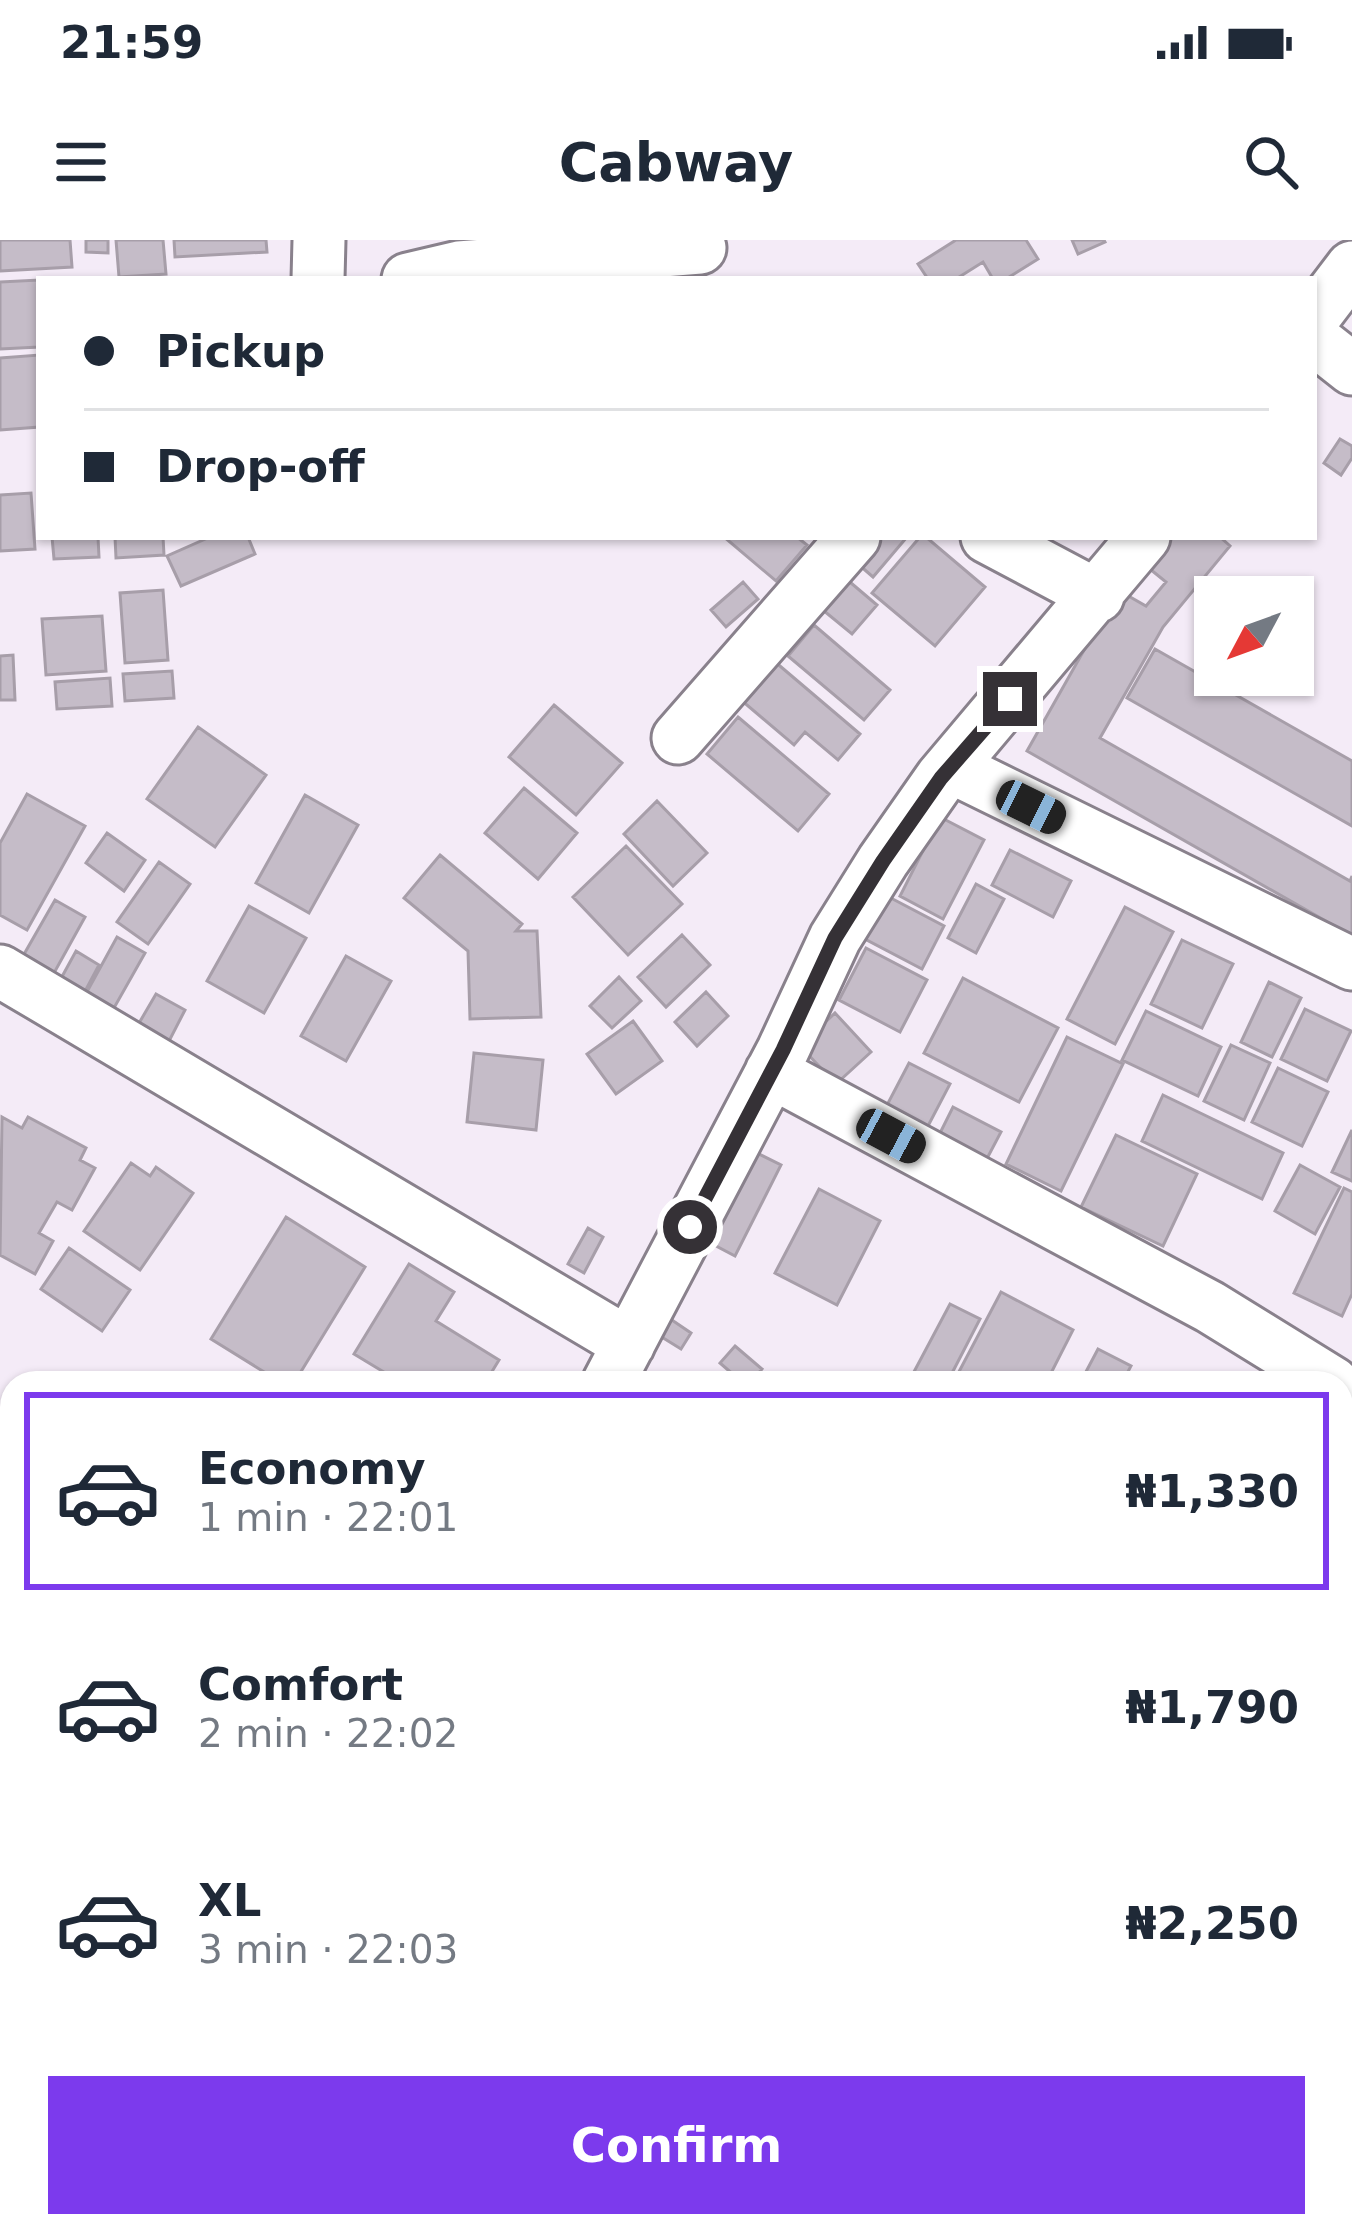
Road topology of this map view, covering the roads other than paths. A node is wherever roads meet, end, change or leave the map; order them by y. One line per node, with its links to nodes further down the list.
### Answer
1 (319, 240): 4 (street)
2 (700, 248): 5 (street)
3 (1352, 268): 6 (street)
4 (318, 276)
5 (421, 276)
6 (1317, 313)
7 (1317, 341): 8 (street)
8 (1352, 369)
9 (851, 540): 13 (street)
10 (993, 540): 12 (street)
11 (1142, 540): 12 (street)
12 (1098, 596): 14 (street)
13 (678, 738)
14 (951, 767): 15 (street); 17 (street)
15 (1352, 964)
16 (0, 970): 18 (street)
17 (771, 1072): 18 (street); 19 (street)
18 (618, 1363)
19 (1309, 1371)

